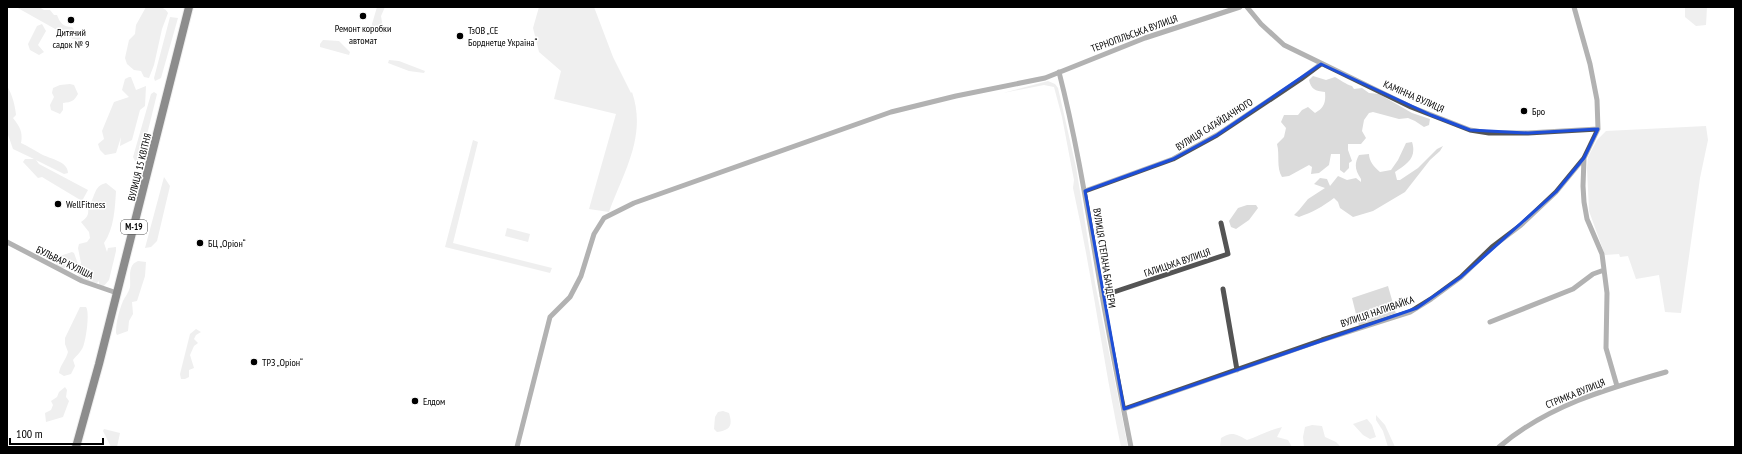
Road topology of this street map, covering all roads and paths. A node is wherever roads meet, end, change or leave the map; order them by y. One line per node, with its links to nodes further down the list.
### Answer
1 (189, 7): 14 (highway, ВУЛИЦЯ 15 КВІТНЯ / М-19)
2 (1240, 7): 6 (street, ТЕРНОПІЛЬСЬКА ВУЛИЦЯ)
3 (1247, 7): 5 (street, КАМІННА ВУЛИЦЯ)
4 (1574, 7): 7 (street)
5 (1321, 64): 7 (street, КАМІННА ВУЛИЦЯ); 9 (street, ВУЛИЦЯ САГАЙДАЧНОГО)
6 (1059, 72): 9 (street, ВУЛИЦЯ СТЕПАНА БАНДЕРИ); 22 (street, ТЕРНОПІЛЬСЬКА ВУЛИЦЯ)
7 (1598, 130): 8 (street, ВУЛИЦЯ НАЛИВАЙКА)
8 (1584, 158): 12 (street); 17 (street, ВУЛИЦЯ НАЛИВАЙКА)
9 (1085, 191): 15 (street, ВУЛИЦЯ СТЕПАНА БАНДЕРИ)
10 (1220, 224): 15 (street, ГАЛИЦЬКА ВУЛИЦЯ)
11 (7, 242): 14 (street, БУЛЬВАР КУЛІША)
12 (1604, 270): 16 (street); 19 (street)
13 (1223, 289): 17 (street)
14 (117, 293): 21 (highway, ВУЛИЦЯ 15 КВІТНЯ / М-19)
15 (1102, 296): 20 (street, ВУЛИЦЯ СТЕПАНА БАНДЕРИ)
16 (1490, 322)
17 (1237, 370): 20 (street, ВУЛИЦЯ НАЛИВАЙКА)
18 (1666, 372): 19 (street, СТРІМКА ВУЛИЦЯ)
19 (1617, 386): 24 (street, СТРІМКА ВУЛИЦЯ)
20 (1124, 410): 23 (street, ВУЛИЦЯ СТЕПАНА БАНДЕРИ)
21 (76, 447)
22 (517, 447)
23 (1131, 447)
24 (1499, 447)

